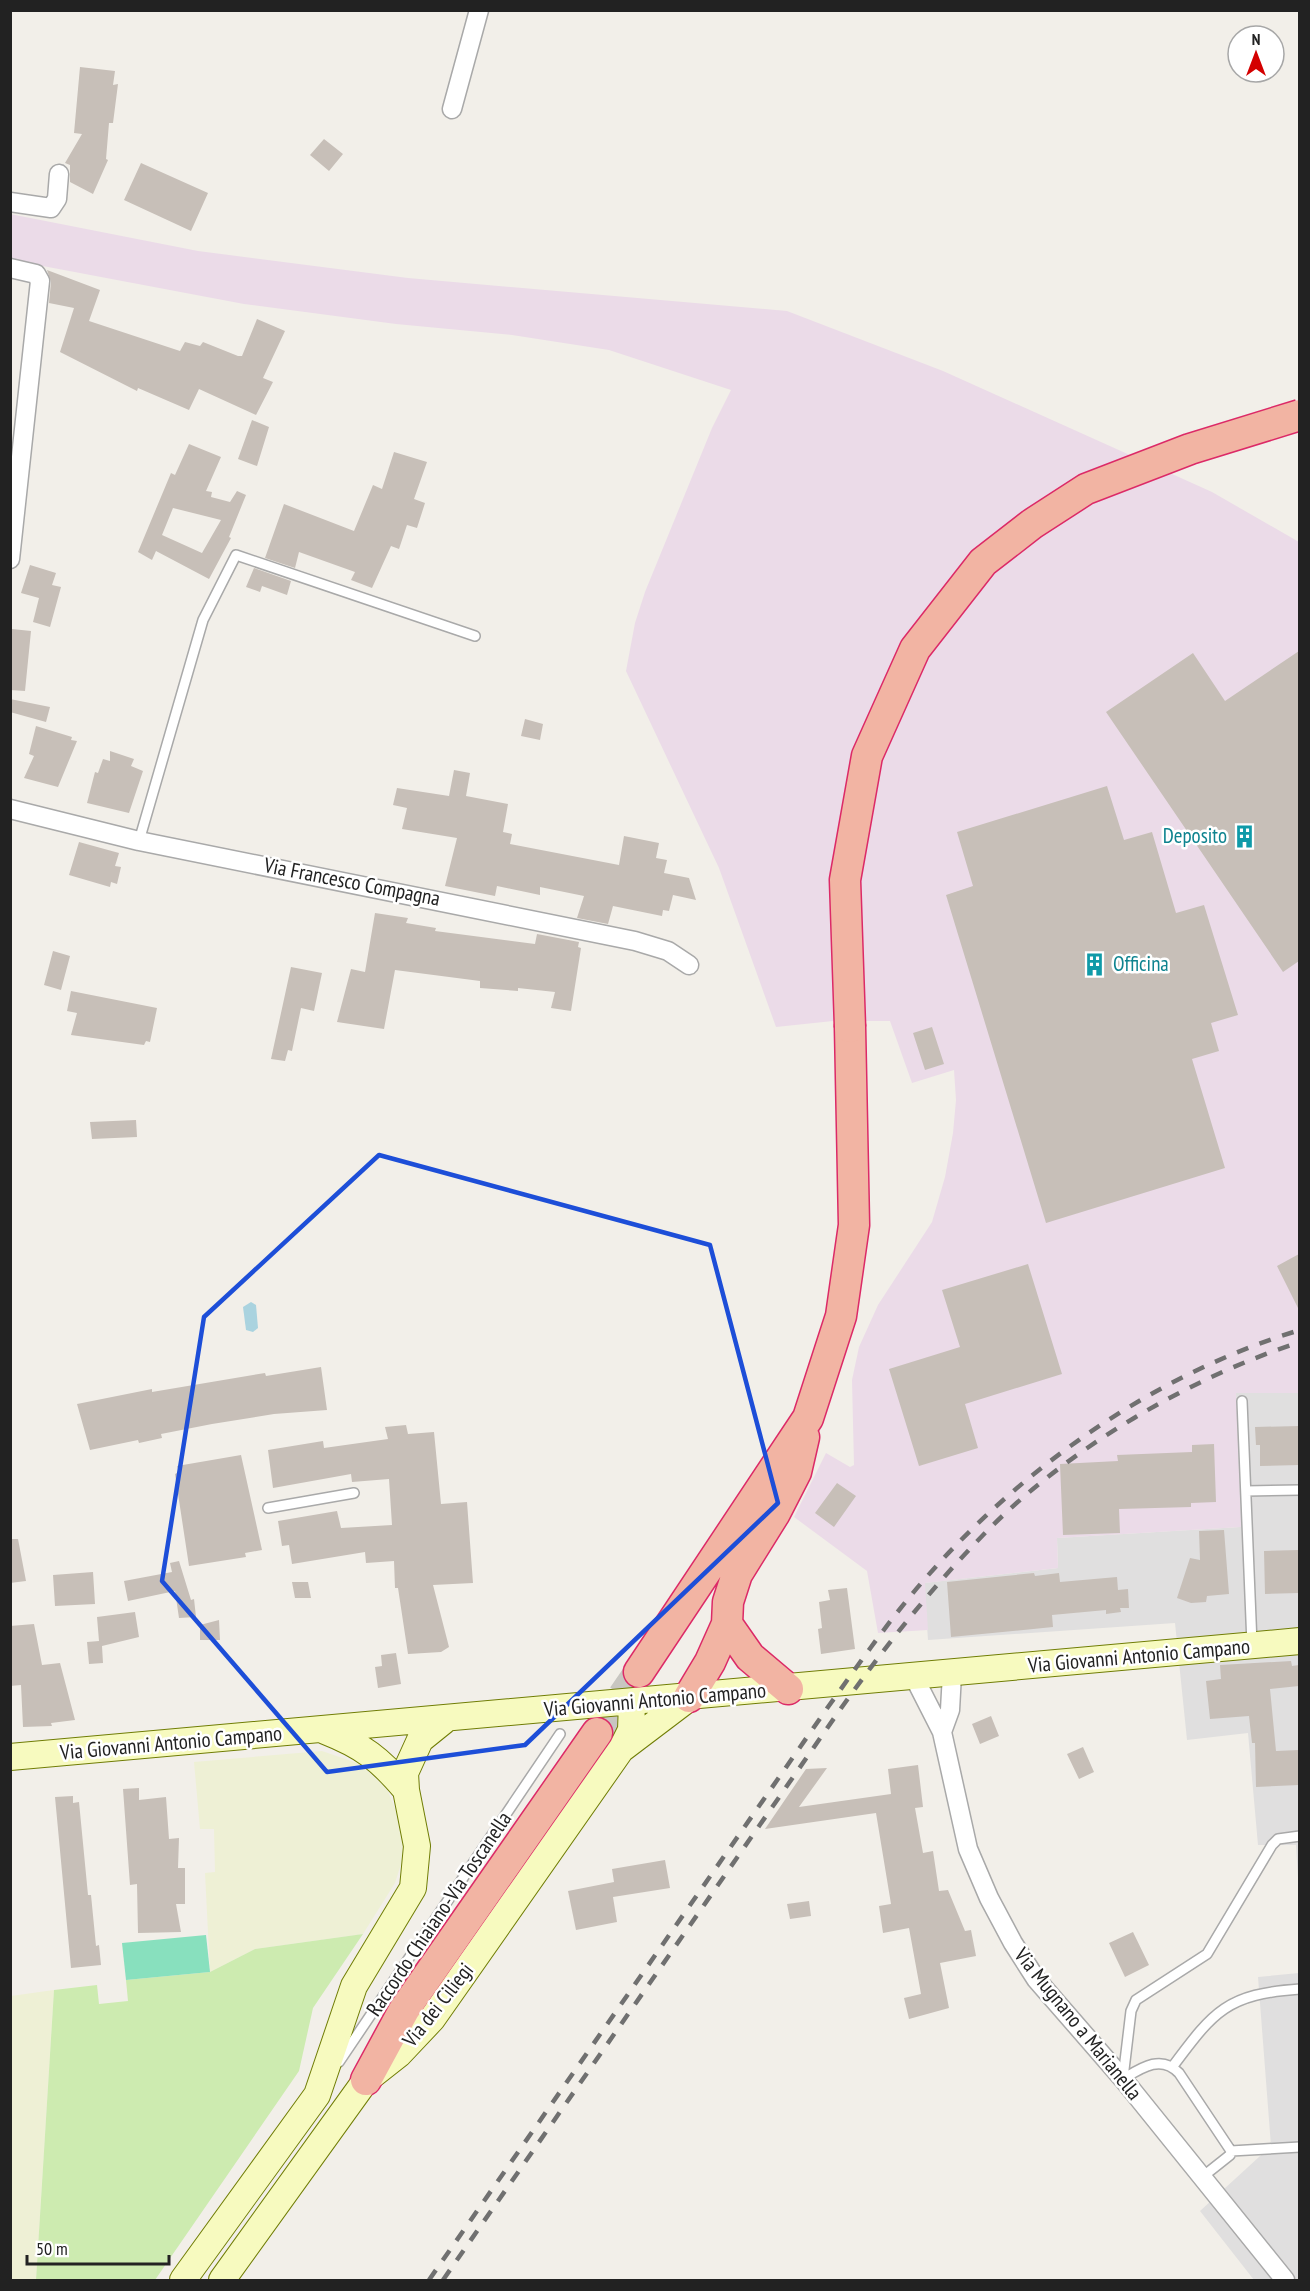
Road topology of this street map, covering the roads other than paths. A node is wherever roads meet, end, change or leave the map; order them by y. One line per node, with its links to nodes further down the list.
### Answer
1 (479, 10): 2 (street)
2 (452, 108)
3 (59, 174): 4 (street)
4 (10, 202)
5 (10, 268): 7 (street)
6 (1299, 415): 13 (highway, bridge)
7 (10, 560)
8 (475, 636): 10 (lane)
9 (10, 809): 10 (street, Via Francesco Compagna)
10 (139, 841): 11 (street, Via Francesco Compagna)
11 (690, 965)
12 (1242, 1401): 15 (lane)
13 (808, 1418): 18 (highway); 21 (highway)
14 (1299, 1490): 15 (lane)
15 (1246, 1491): 20 (lane)
16 (354, 1493): 17 (lane)
17 (268, 1508)
18 (727, 1623): 24 (highway); 25 (highway)
19 (1299, 1641): 20 (main road, Via Giovanni Antonio Campano)
20 (1252, 1645): 22 (main road, Via Giovanni Antonio Campano)
21 (639, 1672)
22 (952, 1674): 23 (main road, Via Giovanni Antonio Campano); 29 (street, Via Mugnano a Marianella)
23 (914, 1677): 24 (main road, Via Giovanni Antonio Campano); 29 (street, Via Mugnano a Marianella)
24 (788, 1689): 25 (main road, Via Giovanni Antonio Campano)
25 (689, 1697): 26 (main road, Via Giovanni Antonio Campano); 32 (main road, Via dei Ciliegi)
26 (632, 1702): 27 (main road, Via Giovanni Antonio Campano); 32 (main road, Via dei Ciliegi)
27 (446, 1719): 28 (main road, Via Giovanni Antonio Campano); 34 (main road)
28 (322, 1730): 33 (main road, Via Giovanni Antonio Campano); 34 (main road)
29 (942, 1732): 38 (street, Via Mugnano a Marianella)
30 (597, 1733): 39 (highway)
31 (560, 1734): 40 (lane, Raccordo Chiaiano-Via Toscanella)
32 (622, 1748): 39 (main road, Via dei Ciliegi)
33 (10, 1757)
34 (406, 1790): 40 (main road)
35 (1299, 1836): 38 (lane)
36 (1299, 1989): 37 (lane)
37 (1173, 2066): 38 (lane); 42 (lane)
38 (1123, 2079): 43 (street, Via Mugnano a Marianella)
39 (366, 2080): 45 (main road, Via dei Ciliegi)
40 (317, 2095): 44 (main road)
41 (1299, 2147): 42 (lane)
42 (1231, 2151): 43 (lane)
43 (1201, 2179): 46 (street, Via Mugnano a Marianella)
44 (183, 2280)
45 (222, 2280)
46 (1285, 2280)

